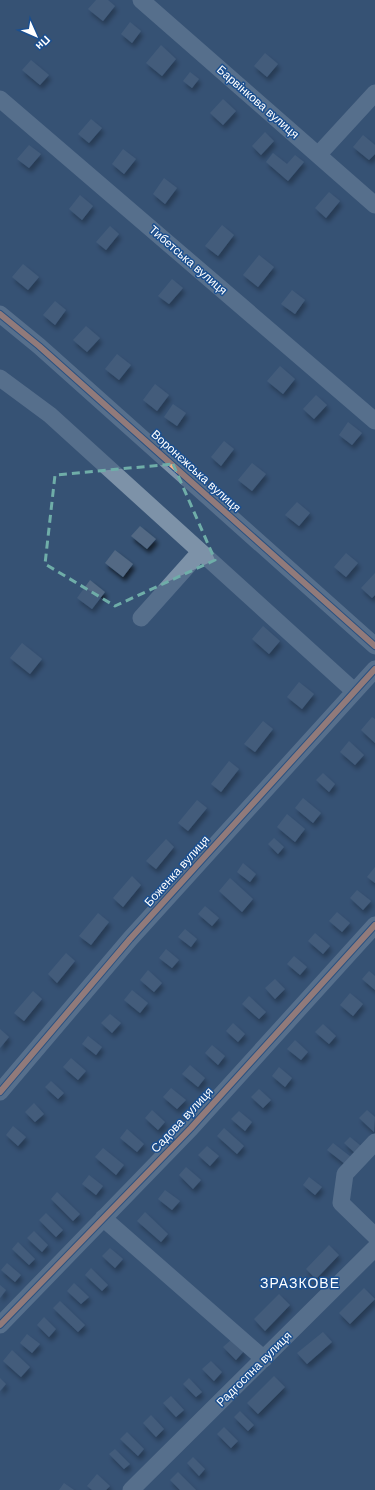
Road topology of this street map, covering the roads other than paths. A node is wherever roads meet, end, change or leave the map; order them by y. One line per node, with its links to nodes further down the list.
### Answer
1 (142, 0): 4 (street, Барвінкова вулиця)
2 (375, 93): 4 (street)
3 (0, 99): 8 (street, Тибетська вулиця)
4 (318, 155): 5 (street, Барвінкова вулиця)
5 (375, 205)
6 (0, 314): 11 (street, Воронєжська вулиця)
7 (0, 378): 9 (street)
8 (375, 421)
9 (200, 552): 10 (street); 13 (street)
10 (141, 618)
11 (375, 646)
12 (375, 669): 13 (street, Боженка вулиця)
13 (354, 691): 15 (street, Боженка вулиця)
14 (375, 925): 17 (street, Садова вулиця)
15 (0, 1092)
16 (375, 1142): 18 (street)
17 (103, 1218): 20 (street, Садова вулиця); 21 (street)
18 (375, 1236)
19 (375, 1248): 21 (street, Радгоспна вулиця)
20 (0, 1325)
21 (264, 1359): 22 (street, Радгоспна вулиця)
22 (131, 1490)

